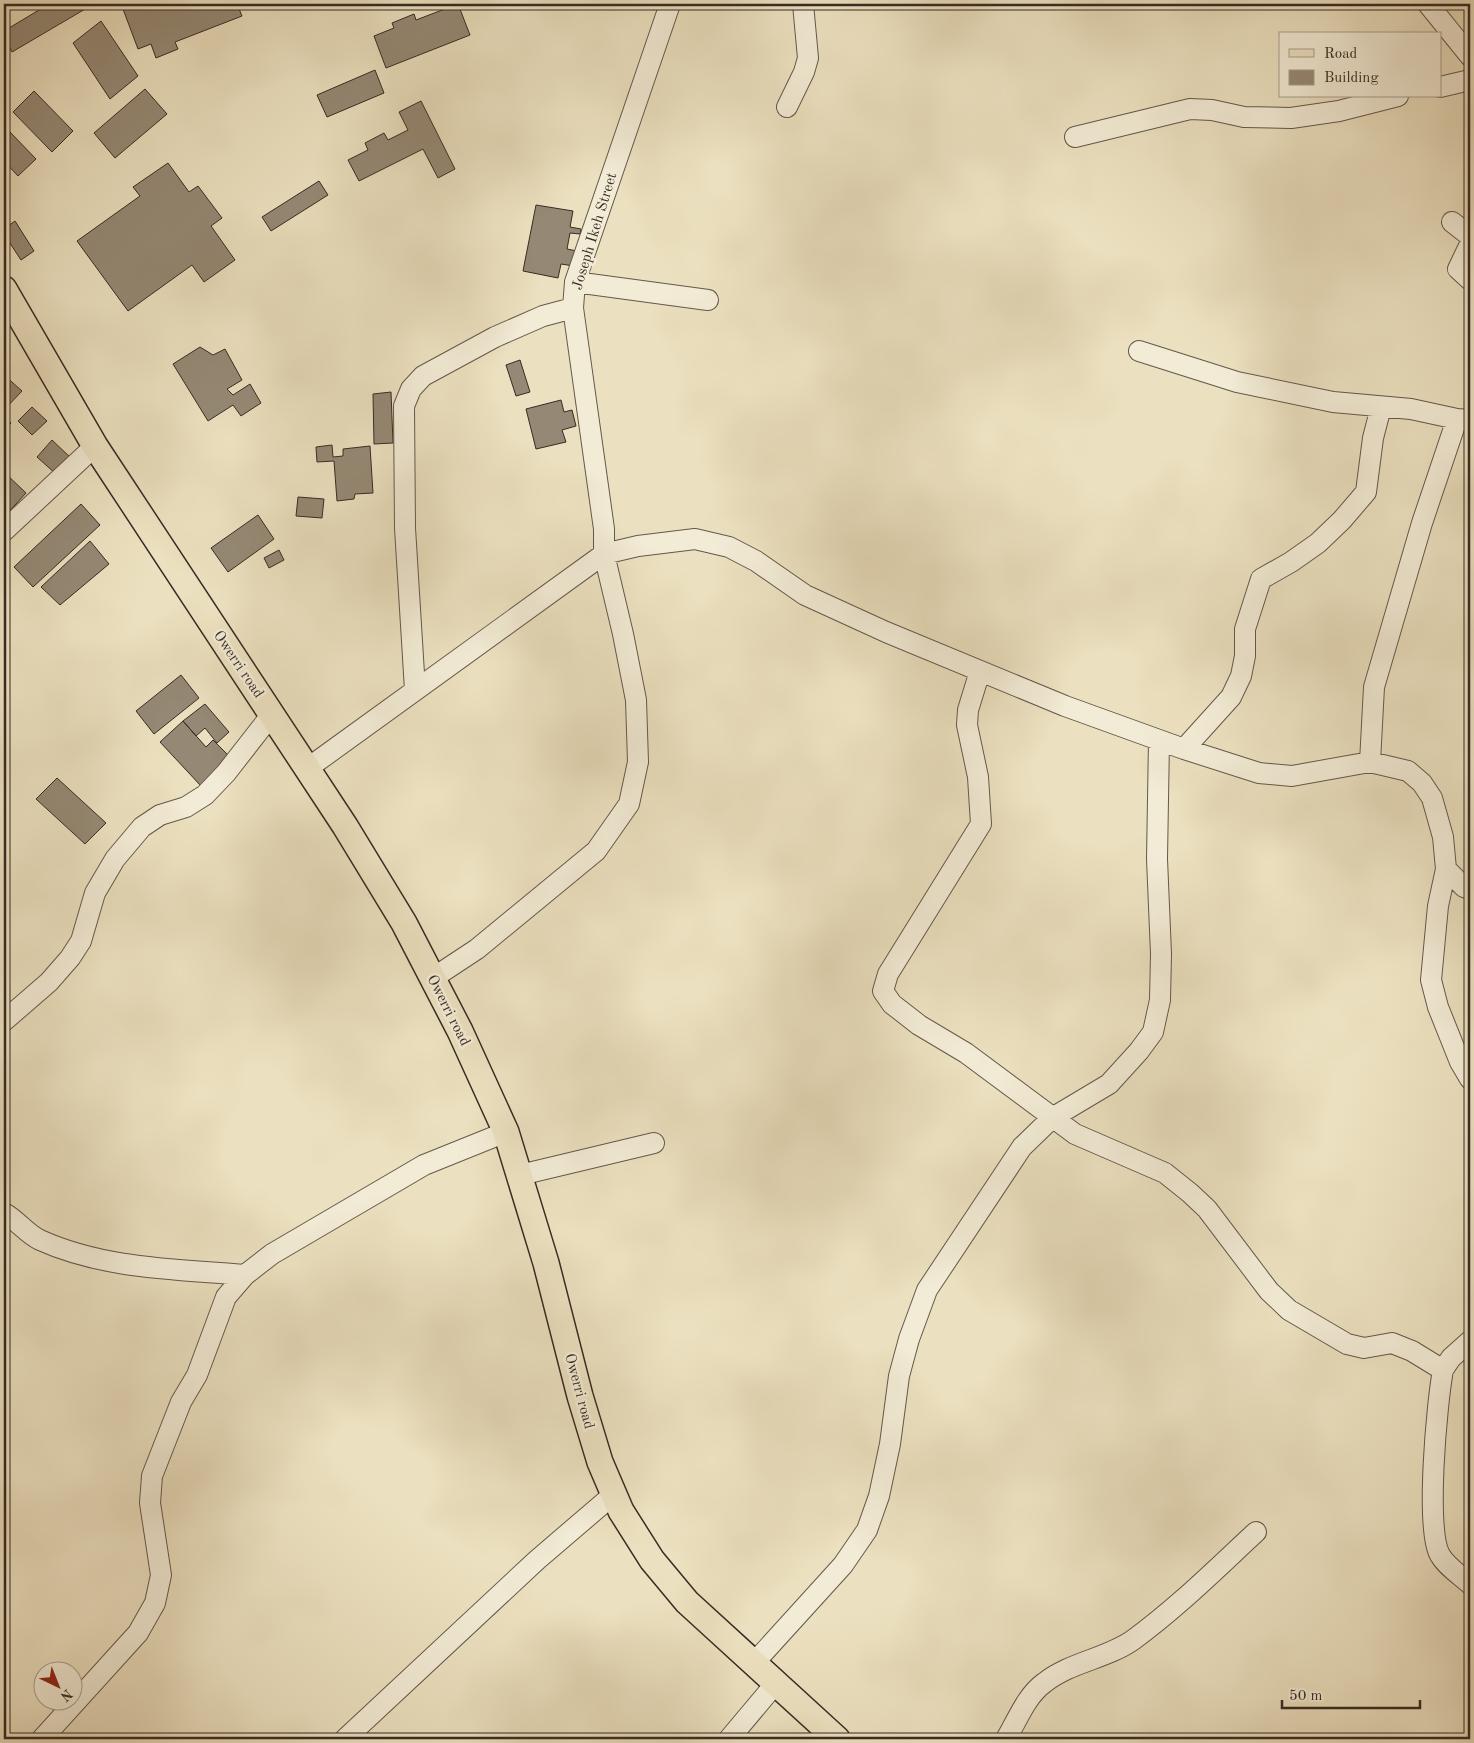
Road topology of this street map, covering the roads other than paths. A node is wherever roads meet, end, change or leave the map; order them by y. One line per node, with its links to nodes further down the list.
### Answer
1 (670, 4): 14 (street, Joseph Ikeh Street)
2 (803, 4): 8 (street)
3 (1428, 4): 4 (street)
4 (1470, 56)
5 (1470, 80): 6 (street)
6 (1442, 87)
7 (1390, 98): 9 (street)
8 (787, 107)
9 (1075, 137)
10 (1452, 222): 11 (street)
11 (1470, 236)
12 (1470, 244): 13 (street)
13 (1470, 280)
14 (576, 282): 16 (street); 17 (street, Joseph Ikeh Street)
15 (4, 289): 21 (main road, Owerri road)
16 (708, 300)
17 (573, 308): 23 (street, Joseph Ikeh Street); 25 (street)
18 (1139, 351): 19 (street)
19 (1381, 406): 20 (street); 28 (street)
20 (1464, 420): 29 (street)
21 (95, 446): 22 (street); 26 (main road, Owerri road)
22 (4, 531)
23 (604, 554): 24 (street); 25 (street); 33 (street, Joseph Ikeh Street)
24 (980, 671): 27 (street); 36 (street)
25 (415, 690): 30 (street)
26 (272, 714): 30 (main road, Owerri road); 34 (street)
27 (1159, 740): 28 (street); 36 (street)
28 (1184, 749): 29 (street)
29 (1370, 762): 31 (street)
30 (308, 768): 33 (main road, Owerri road)
31 (1446, 869): 32 (street); 35 (street)
32 (1470, 889)
33 (433, 978): 37 (main road, Owerri road)
34 (4, 1021)
35 (1470, 1079)
36 (1052, 1118): 43 (street); 47 (street)
37 (506, 1132): 39 (main road, Owerri road); 41 (street)
38 (654, 1143): 39 (street)
39 (520, 1175): 44 (main road, Owerri road)
40 (4, 1213): 41 (street)
41 (245, 1275): 49 (street)
42 (1470, 1341): 43 (street)
43 (1443, 1370): 46 (street)
44 (614, 1494): 47 (main road, Owerri road); 50 (street)
45 (1256, 1532): 53 (street)
46 (1470, 1584)
47 (754, 1663): 48 (main road, Owerri road)
48 (776, 1684): 51 (street); 52 (main road, Owerri road)
49 (42, 1739)
50 (345, 1739)
51 (729, 1739)
52 (837, 1739)
53 (1006, 1739)

